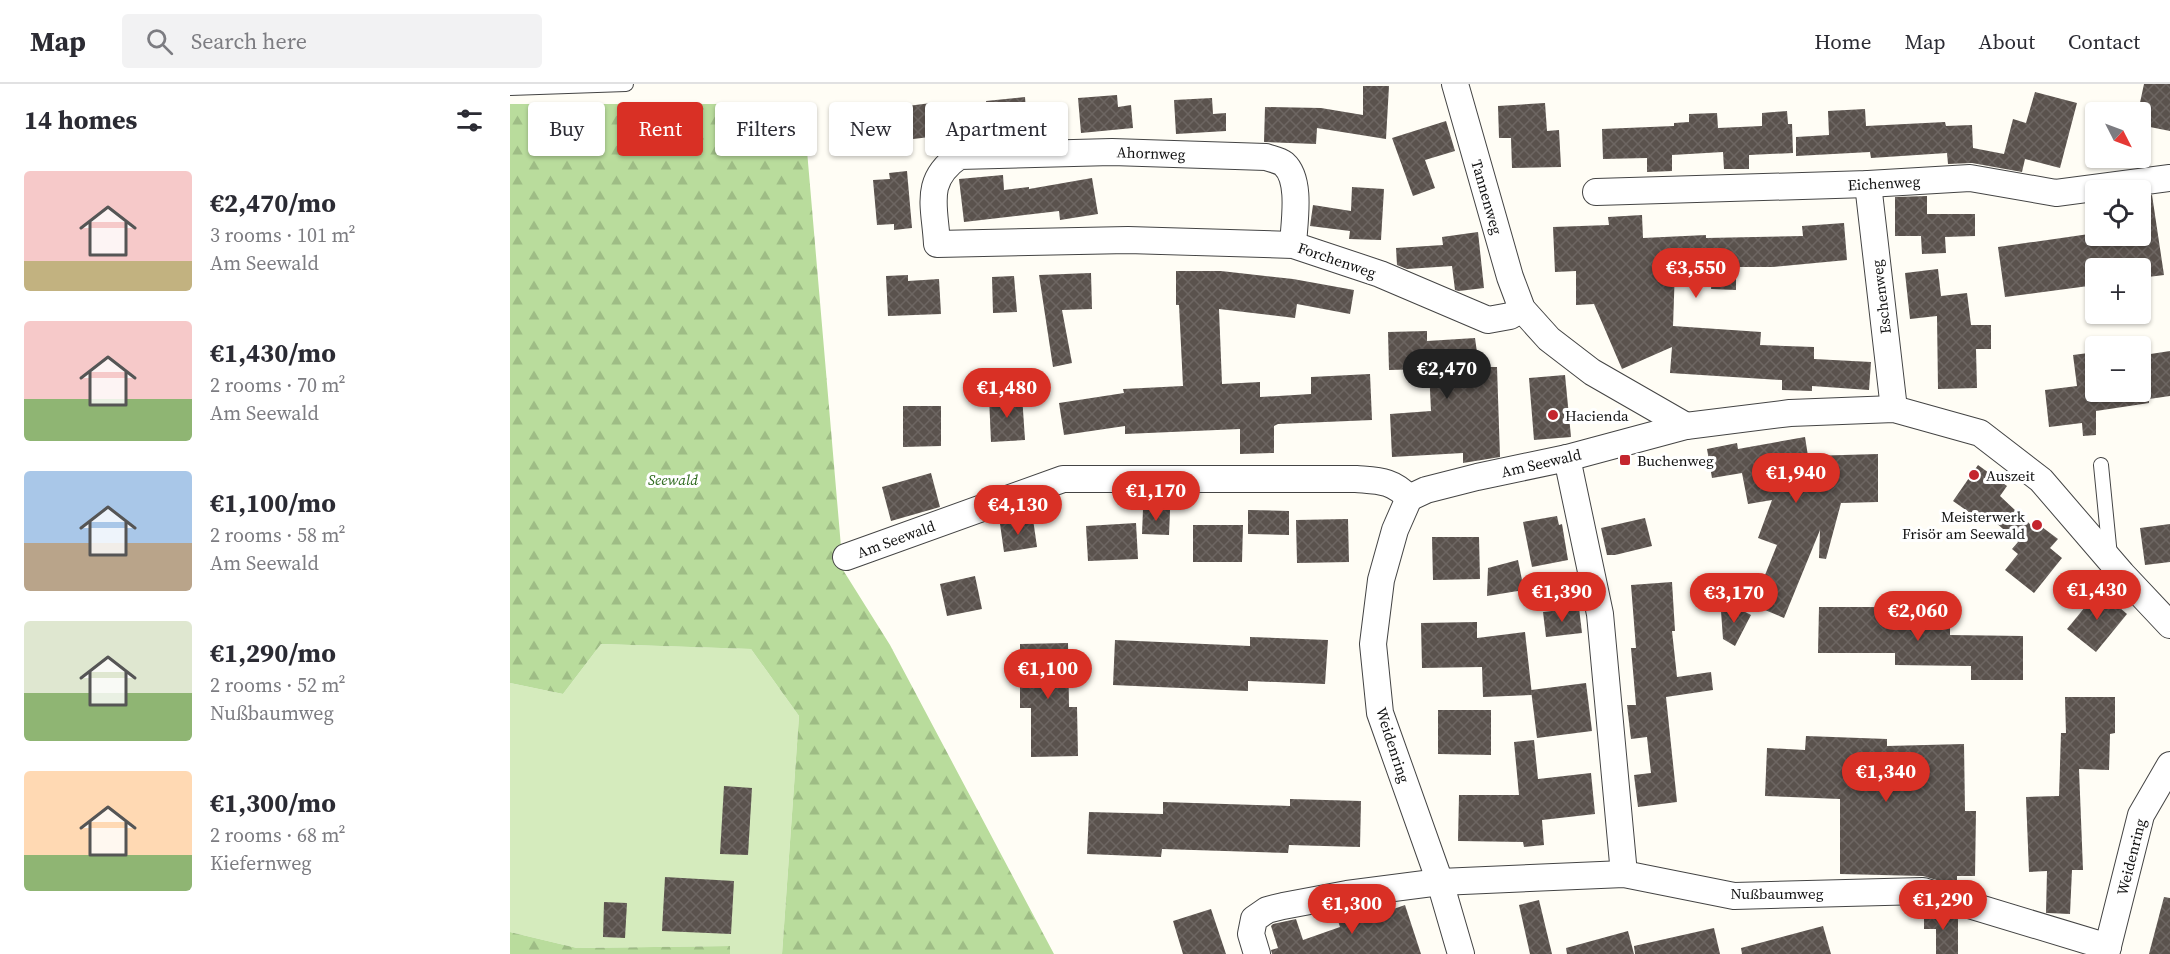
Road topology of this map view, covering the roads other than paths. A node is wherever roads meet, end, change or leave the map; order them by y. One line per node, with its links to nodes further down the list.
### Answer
1 (626, 84): 3 (lane)
2 (1455, 84): 9 (street, Tannenweg)
3 (510, 88)
4 (2170, 178): 5 (street, Eichenweg)
5 (1868, 184): 6 (street, Eichenweg); 10 (street, Eschenweg)
6 (1596, 192)
7 (937, 244): 8 (street, Forchenweg); 8 (street, Ahornweg)
8 (1293, 245): 9 (street, Forchenweg)
9 (1522, 309): 11 (street)
10 (1894, 410): 11 (street, Am Seewald); 16 (street, Am Seewald)
11 (1686, 426): 12 (street, Am Seewald)
12 (1567, 458): 14 (street, Am Seewald); 21 (street)
13 (2101, 465): 16 (lane)
14 (1409, 498): 15 (street, Am Seewald); 22 (street, Weidenring)
15 (846, 557)
16 (2111, 562): 17 (street, Am Seewald)
17 (2161, 608): 18 (street, Am Seewald)
18 (2170, 625)
19 (2170, 765): 20 (street, Weidenring)
20 (2162, 794): 23 (street, Weidenring)
21 (1624, 874): 22 (street, Nußbaumweg); 23 (street, Nußbaumweg)
22 (1440, 882): 24 (street, Nußbaumweg); 25 (street, Weidenring)
23 (2107, 950)
24 (1257, 954)
25 (1461, 954)

